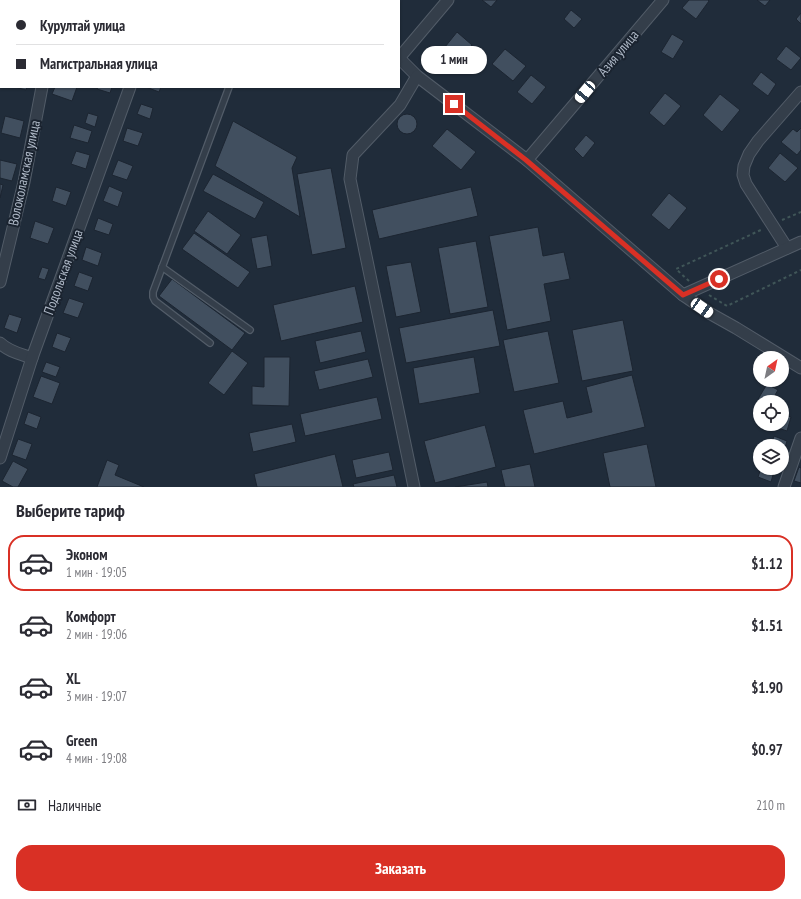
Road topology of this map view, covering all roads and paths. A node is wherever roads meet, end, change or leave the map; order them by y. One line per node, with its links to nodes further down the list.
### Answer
1 (448, 0): 3 (street)
2 (663, 0): 10 (street, Азия улица)
3 (400, 57)
4 (400, 59): 5 (street)
5 (418, 76): 10 (street); 28 (street)
6 (42, 88): 18 (street, Волоколамская улица)
7 (130, 88): 24 (street, Подольская улица)
8 (229, 88): 15 (lane)
9 (801, 92): 12 (street)
10 (526, 160): 19 (street)
11 (801, 212): 12 (path)
12 (772, 225): 14 (street); 16 (path)
13 (801, 242): 14 (street)
14 (787, 248): 19 (street)
15 (162, 267): 21 (lane); 23 (lane)
16 (676, 269)
17 (801, 270): 20 (path)
18 (0, 282)
19 (683, 295): 25 (street)
20 (727, 306)
21 (250, 330)
22 (0, 343): 24 (street)
23 (210, 343)
24 (32, 358): 27 (street, Подольская улица)
25 (801, 368)
26 (801, 438): 29 (street)
27 (0, 458)
28 (414, 487)
29 (784, 487)

